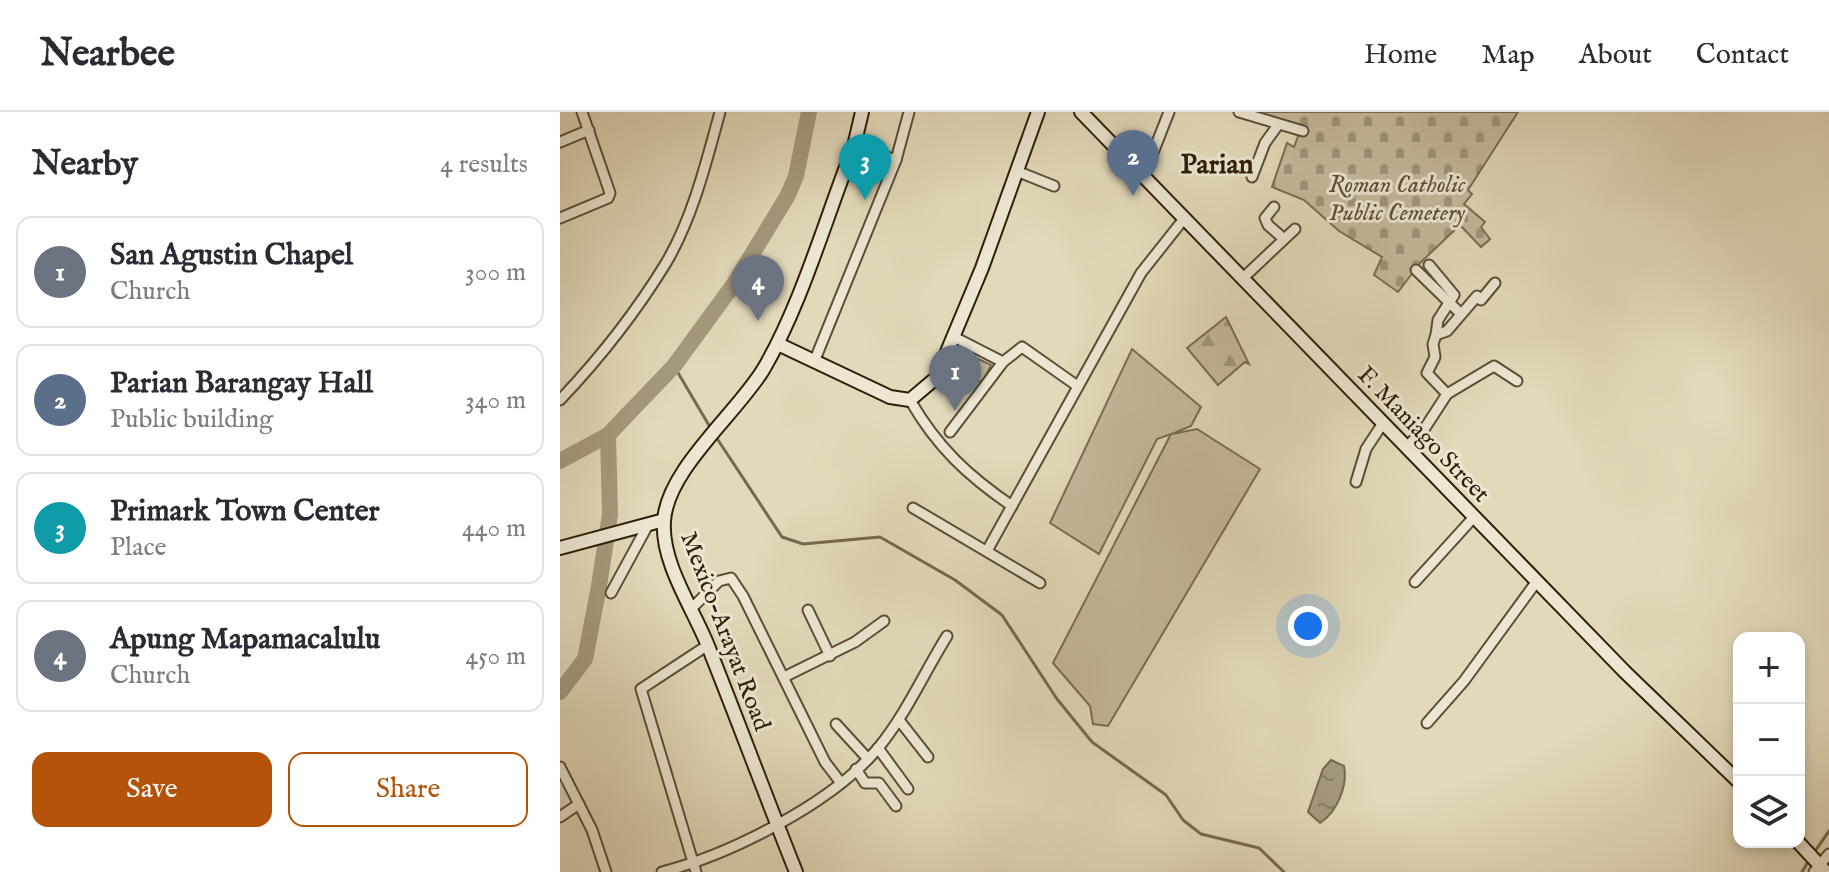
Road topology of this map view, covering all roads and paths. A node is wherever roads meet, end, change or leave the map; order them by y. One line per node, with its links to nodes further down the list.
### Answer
1 (582, 112): 10 (street)
2 (720, 112): 38 (street)
3 (862, 112): 13 (main road, Mexico-Arayat Road)
4 (909, 112): 14 (street)
5 (1038, 112): 15 (main road)
6 (1081, 112): 17 (main road, F. Maniago Street)
7 (1169, 112): 17 (street)
8 (1239, 112): 9 (street)
9 (1278, 125): 11 (street); 16 (street)
10 (589, 130): 12 (street); 20 (street)
11 (1303, 131)
12 (560, 142)
13 (854, 146): 14 (street); 32 (main road, Mexico-Arayat Road)
14 (896, 160): 33 (street)
15 (1019, 172): 18 (street); 31 (main road)
16 (1252, 177)
17 (1143, 178): 21 (main road, F. Maniago Street)
18 (1054, 186)
19 (1274, 207): 23 (street)
20 (560, 218)
21 (1183, 220): 26 (main road, F. Maniago Street); 36 (street)
22 (1295, 229): 23 (street)
23 (1284, 239): 26 (street)
24 (1429, 265): 28 (street)
25 (1416, 270): 28 (street)
26 (1242, 279): 40 (main road, F. Maniago Street)
27 (1495, 283): 29 (street)
28 (1449, 302): 29 (street); 30 (street)
29 (1461, 314): 30 (street)
30 (1436, 335): 37 (street)
31 (954, 337): 34 (street); 39 (main road)
32 (778, 344): 33 (main road); 47 (main road, Mexico-Arayat Road)
33 (814, 362): 39 (main road)
34 (1003, 362): 36 (street); 41 (street)
35 (1517, 381): 37 (street)
36 (1076, 385): 44 (street)
37 (1447, 394): 42 (street)
38 (560, 400)
39 (910, 400): 44 (street)
40 (1383, 423): 42 (main road, F. Maniago Street); 43 (street)
41 (950, 432)
42 (1406, 447): 46 (main road, F. Maniago Street)
43 (1356, 482)
44 (1012, 506): 50 (street)
45 (913, 508): 50 (street)
46 (1474, 517): 51 (main road, F. Maniago Street); 52 (street)
47 (664, 520): 48 (main road); 55 (main road, Mexico-Arayat Road)
48 (649, 523): 49 (main road); 54 (street)
49 (560, 548)
50 (988, 549): 53 (street)
51 (1537, 581): 63 (street); 70 (main road, F. Maniago Street)
52 (1415, 582)
53 (1040, 583)
54 (611, 593)
55 (692, 608): 59 (main road, Mexico-Arayat Road); 61 (street)
56 (808, 610): 60 (street)
57 (884, 621): 60 (street)
58 (947, 636): 62 (street)
59 (708, 645): 76 (main road, Mexico-Arayat Road); 79 (street)
60 (830, 656): 61 (street)
61 (784, 677): 71 (street)
62 (899, 720): 65 (street); 66 (street)
63 (1427, 723)
64 (836, 724): 67 (street)
65 (878, 748): 67 (street); 72 (street)
66 (928, 757)
67 (868, 759): 69 (street)
68 (560, 767): 73 (street)
69 (856, 769): 71 (street); 74 (street)
70 (1733, 771)
71 (841, 783): 76 (street)
72 (908, 789)
73 (579, 804): 75 (street); 81 (street)
74 (896, 806)
75 (560, 817)
76 (777, 825): 79 (street); 83 (main road, Mexico-Arayat Road)
77 (1803, 848): 80 (main road)
78 (1829, 854): 80 (street)
79 (695, 868): 82 (street)
80 (1819, 868)
81 (606, 872)
82 (662, 872)
83 (796, 872)

